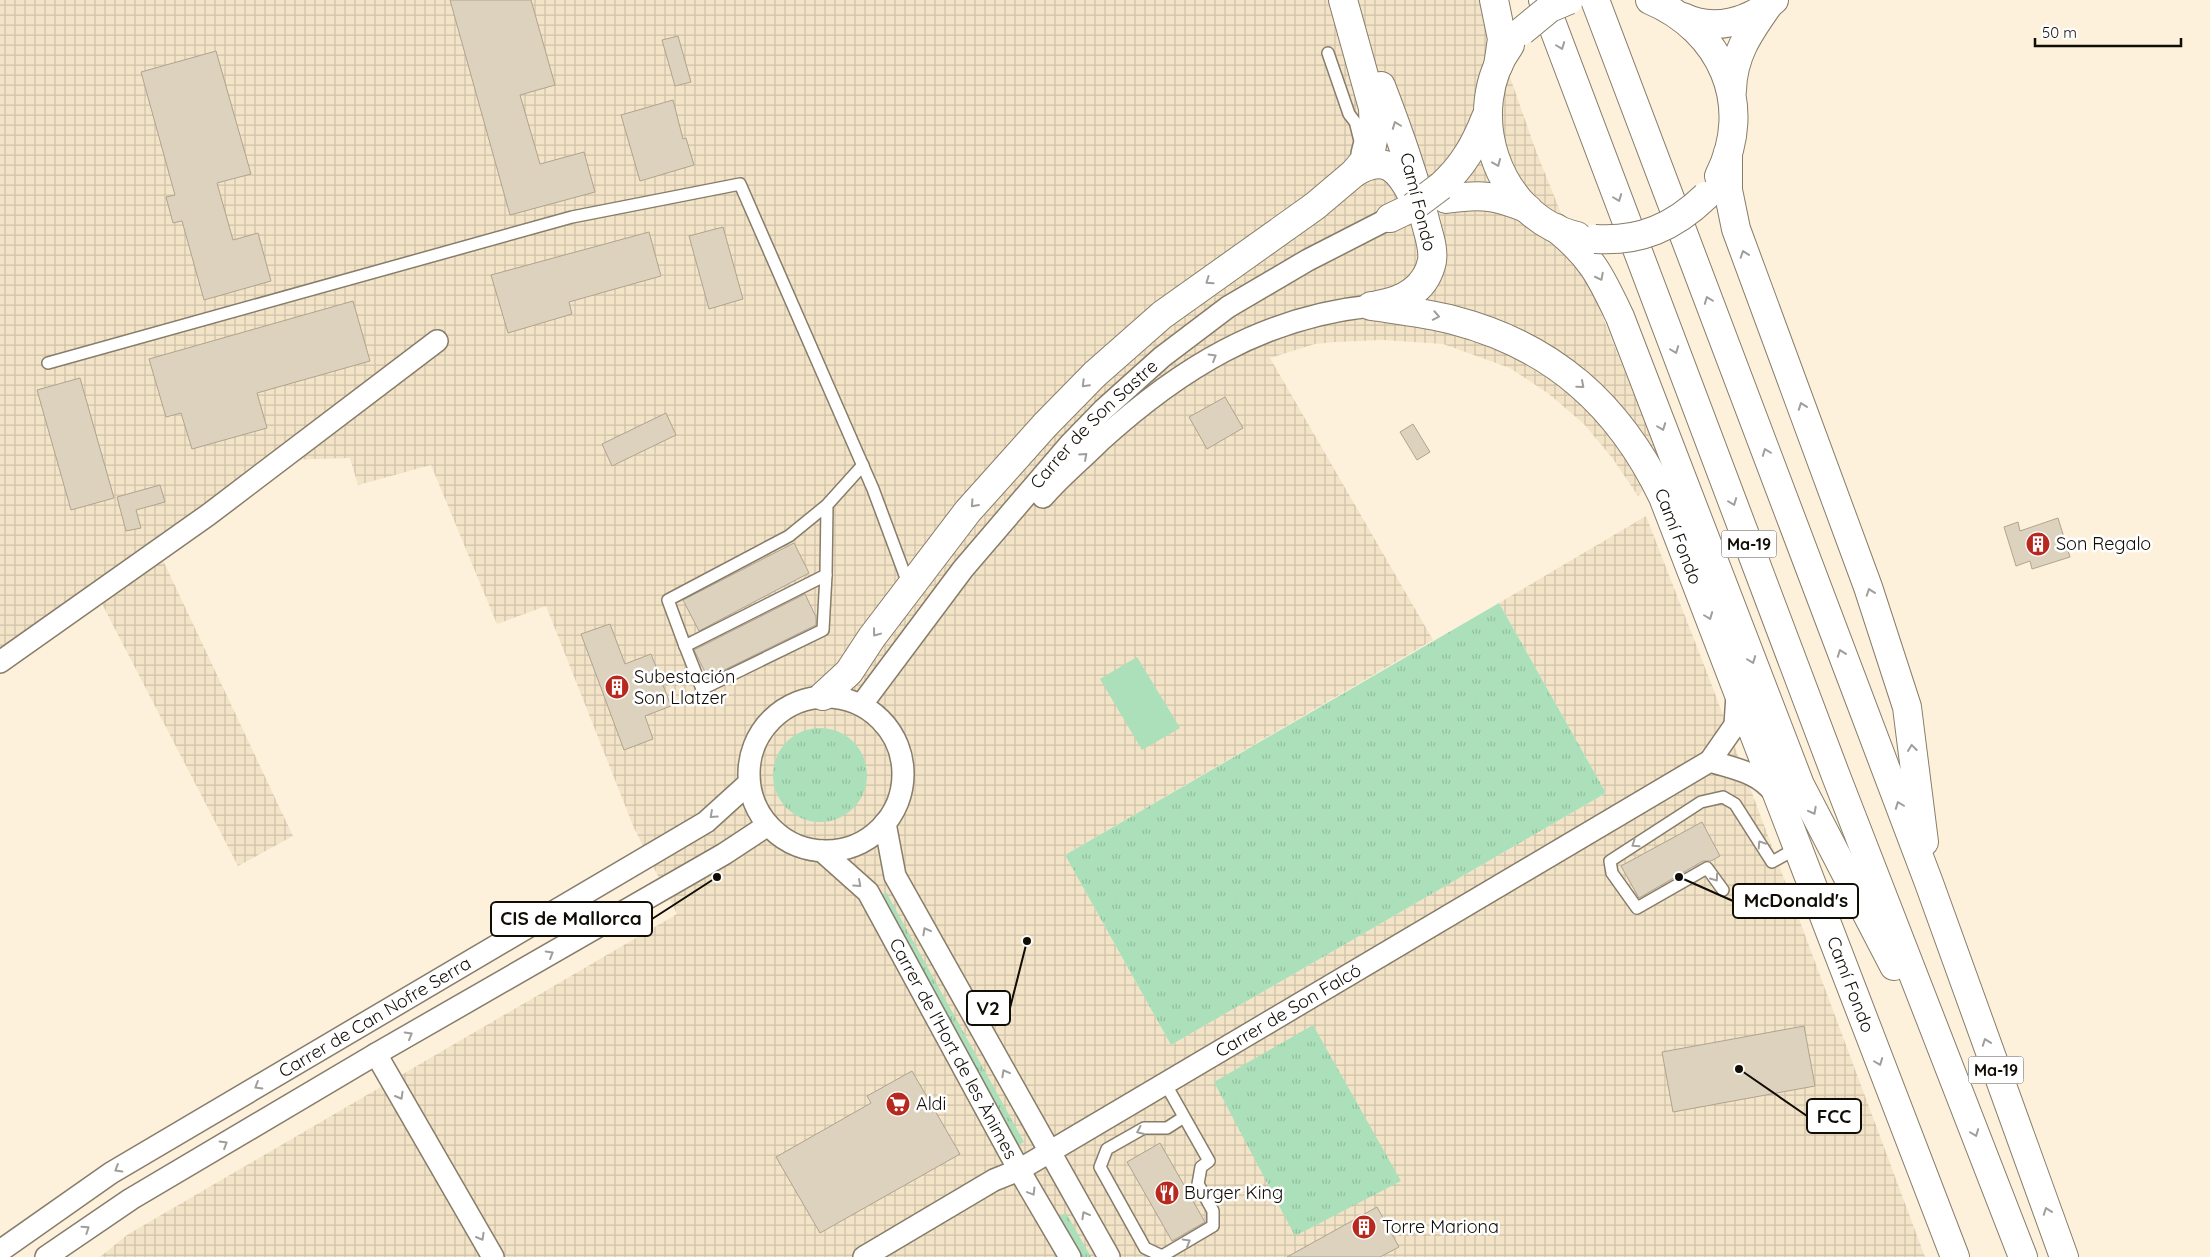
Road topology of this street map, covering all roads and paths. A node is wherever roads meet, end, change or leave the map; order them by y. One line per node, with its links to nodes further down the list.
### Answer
1 (1343, 0): 12 (main road); 18 (main road, Camí Fondo, one-way to 1)
2 (1494, 0): 9 (main road)
3 (1543, 0): 45 (main road, Ma-19, one-way to 45)
4 (1569, 0): 9 (main road, bridge)
5 (1595, 0): 41 (main road, Ma-19, one-way to 5)
6 (1771, 3): 7 (main road); 10 (main road)
7 (1664, 6): 10 (main road)
8 (1328, 53): 12 (lane)
9 (1498, 66): 11 (main road)
10 (1732, 97): 13 (main road)
11 (1487, 116): 16 (main road); 17 (main road, one-way to 17)
12 (1364, 134): 14 (main road); 15 (lane); 20 (lane)
13 (1728, 152): 19 (main road, bridge); 41 (main road, one-way to 13)
14 (1354, 173): 15 (main road); 20 (main road)
15 (1402, 177): 18 (main road)
16 (1444, 193): 17 (main road); 18 (main road)
17 (1528, 209): 19 (main road)
18 (1410, 217): 21 (main road, Camí Fondo); 26 (street, Carrer de Son Sastre)
19 (1556, 228): 45 (main road, one-way to 45)
20 (1239, 260): 28 (main road, one-way to 28)
21 (1371, 306): 26 (street, one-way to 21); 31 (main road, Camí Fondo, one-way to 31)
22 (437, 341): 30 (street)
23 (48, 364): 24 (lane)
24 (863, 465): 25 (lane); 28 (lane)
25 (827, 505): 27 (lane); 29 (lane)
26 (963, 570): 33 (street, Carrer de Son Sastre)
27 (826, 575): 29 (lane); 29 (lane)
28 (910, 588): 32 (main road, one-way to 32)
29 (685, 646)
30 (0, 662)
31 (1736, 686): 34 (street); 36 (main road, Camí Fondo)
32 (822, 696): 33 (street); 35 (street)
33 (862, 704): 37 (street)
34 (1710, 761): 36 (street); 44 (street, Carrer de Son Falcó)
35 (749, 783): 38 (street); 49 (street, Carrer de Can Nofre Serra, one-way to 49)
36 (1779, 801): 39 (main road, Camí Fondo)
37 (886, 823): 40 (street); 47 (street, Carrer de l'Hort de les Ànimes, one-way to 37)
38 (768, 825): 40 (street); 43 (street, Carrer de Can Nofre Serra, one-way to 38)
39 (1796, 848): 42 (lane, one-way to 42); 55 (main road, Camí Fondo, one-way to 55)
40 (822, 851): 48 (street, Carrer de l'Hort de les Ànimes, one-way to 48)
41 (1928, 883): 57 (main road, Ma-19, one-way to 41)
42 (1723, 890)
43 (376, 1054): 50 (street, Carrer de Can Nofre Serra, one-way to 43); 51 (street, one-way to 51)
44 (1166, 1083): 46 (lane); 47 (street, Carrer de Son Falcó)
45 (1957, 1088): 56 (main road, Ma-19, one-way to 56)
46 (1184, 1117): 46 (lane, one-way to 46)
47 (1049, 1152): 48 (street, Carrer de Son Falcó); 54 (street, Carrer de l'Hort de les Ànimes, one-way to 47)
48 (1018, 1170): 52 (street, Carrer de Son Falcó); 53 (street, Carrer de l'Hort de les Ànimes, one-way to 53)
49 (0, 1251)
50 (46, 1257)
51 (493, 1257)
52 (864, 1257)
53 (1070, 1257)
54 (1109, 1257)
55 (1955, 1257)
56 (2023, 1257)
57 (2064, 1257)

